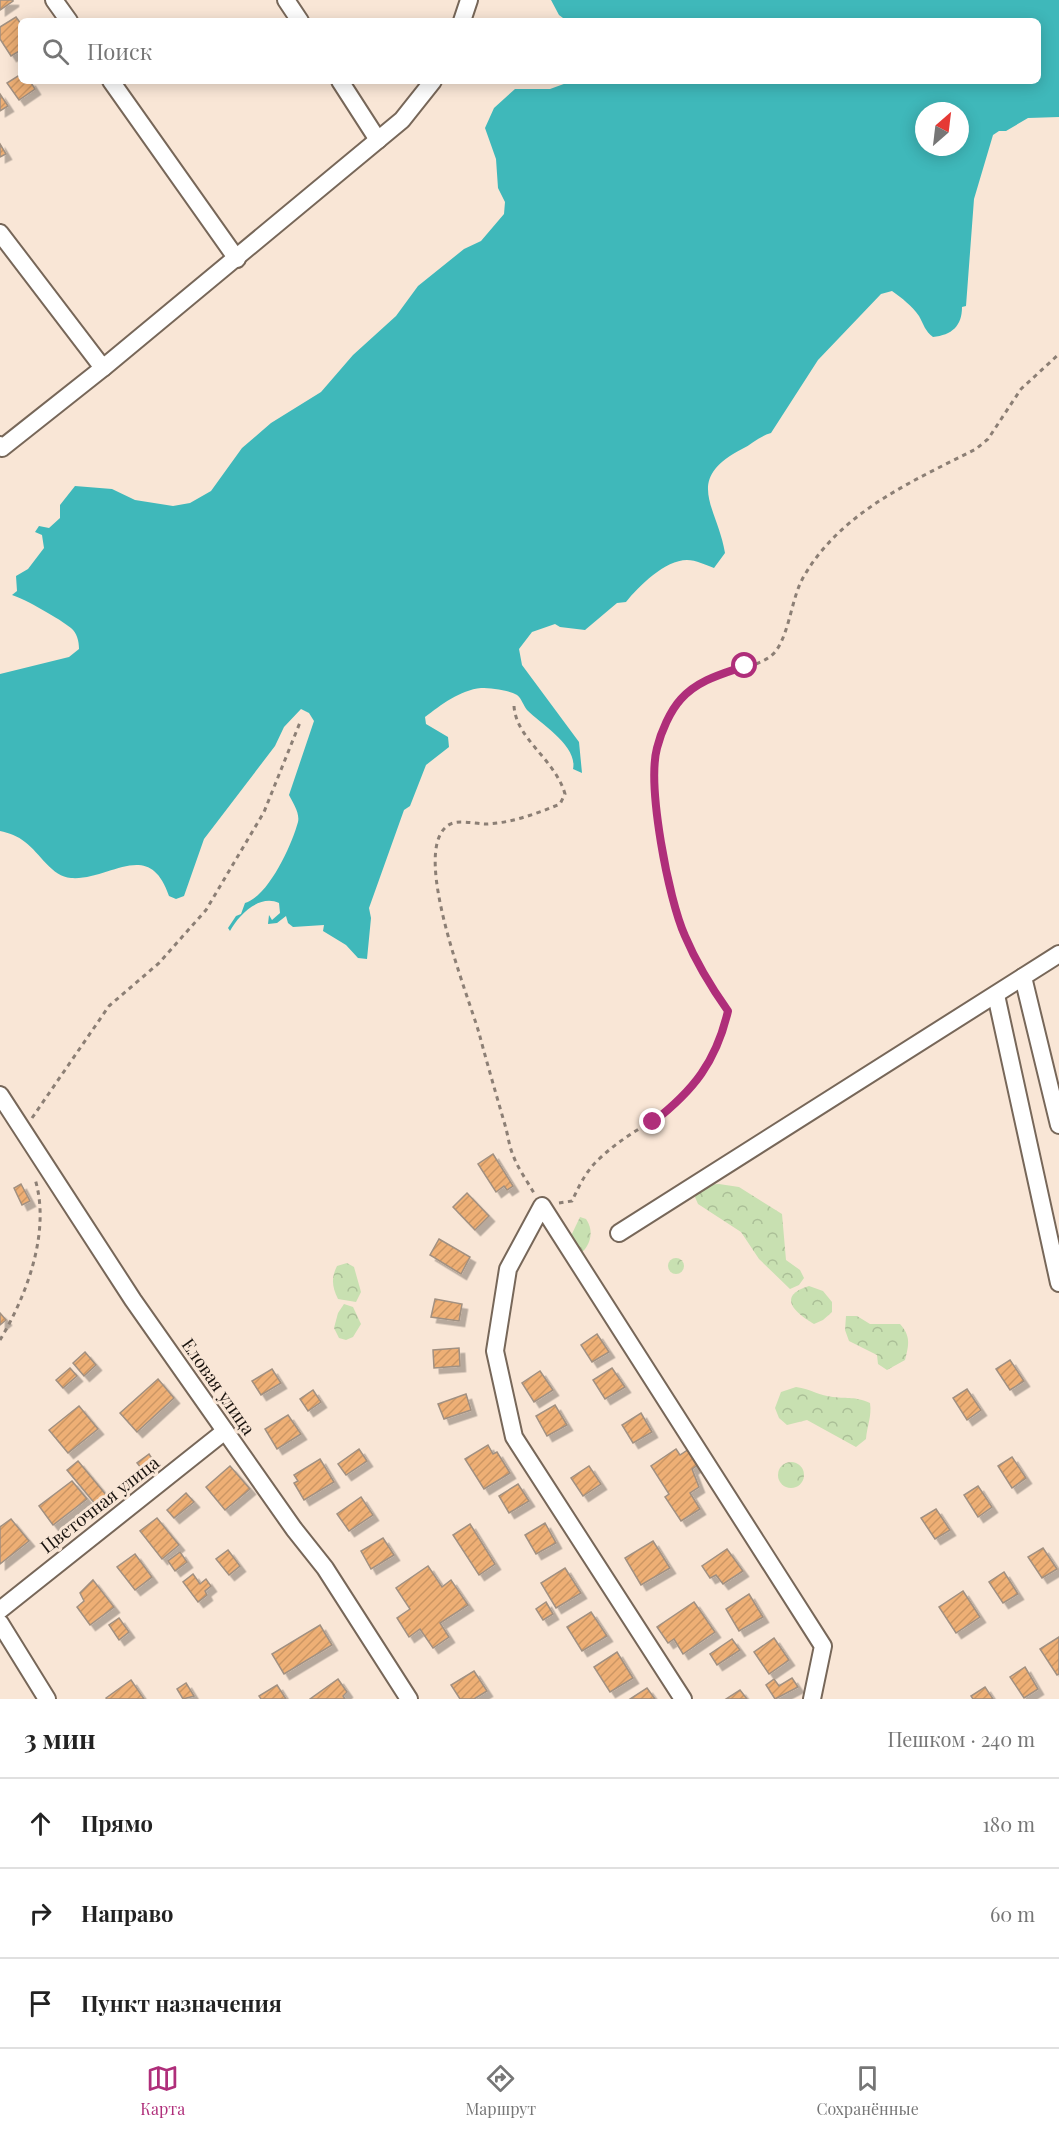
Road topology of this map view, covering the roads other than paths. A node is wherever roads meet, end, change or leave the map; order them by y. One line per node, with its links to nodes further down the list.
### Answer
1 (54, 0): 4 (street)
2 (286, 0): 5 (street)
3 (469, 0): 6 (street)
4 (67, 18)
5 (298, 18)
6 (463, 18)
7 (113, 84): 12 (street)
8 (342, 84): 10 (street)
9 (431, 84): 10 (street)
10 (378, 140): 12 (street)
11 (0, 233): 13 (street)
12 (237, 259): 13 (street)
13 (103, 368): 14 (street)
14 (0, 445)
15 (1059, 954): 16 (street)
16 (1023, 977): 17 (street); 19 (street)
17 (996, 995): 20 (street); 21 (street)
18 (0, 1095): 22 (street, Еловая улица)
19 (1059, 1125)
20 (619, 1233)
21 (1059, 1283)
22 (225, 1431): 23 (street, Цветочная улица); 26 (street, Еловая улица)
23 (0, 1610)
24 (0, 1623): 25 (street)
25 (47, 1699)
26 (409, 1699)
27 (683, 1699): 28 (street)
28 (812, 1699)

